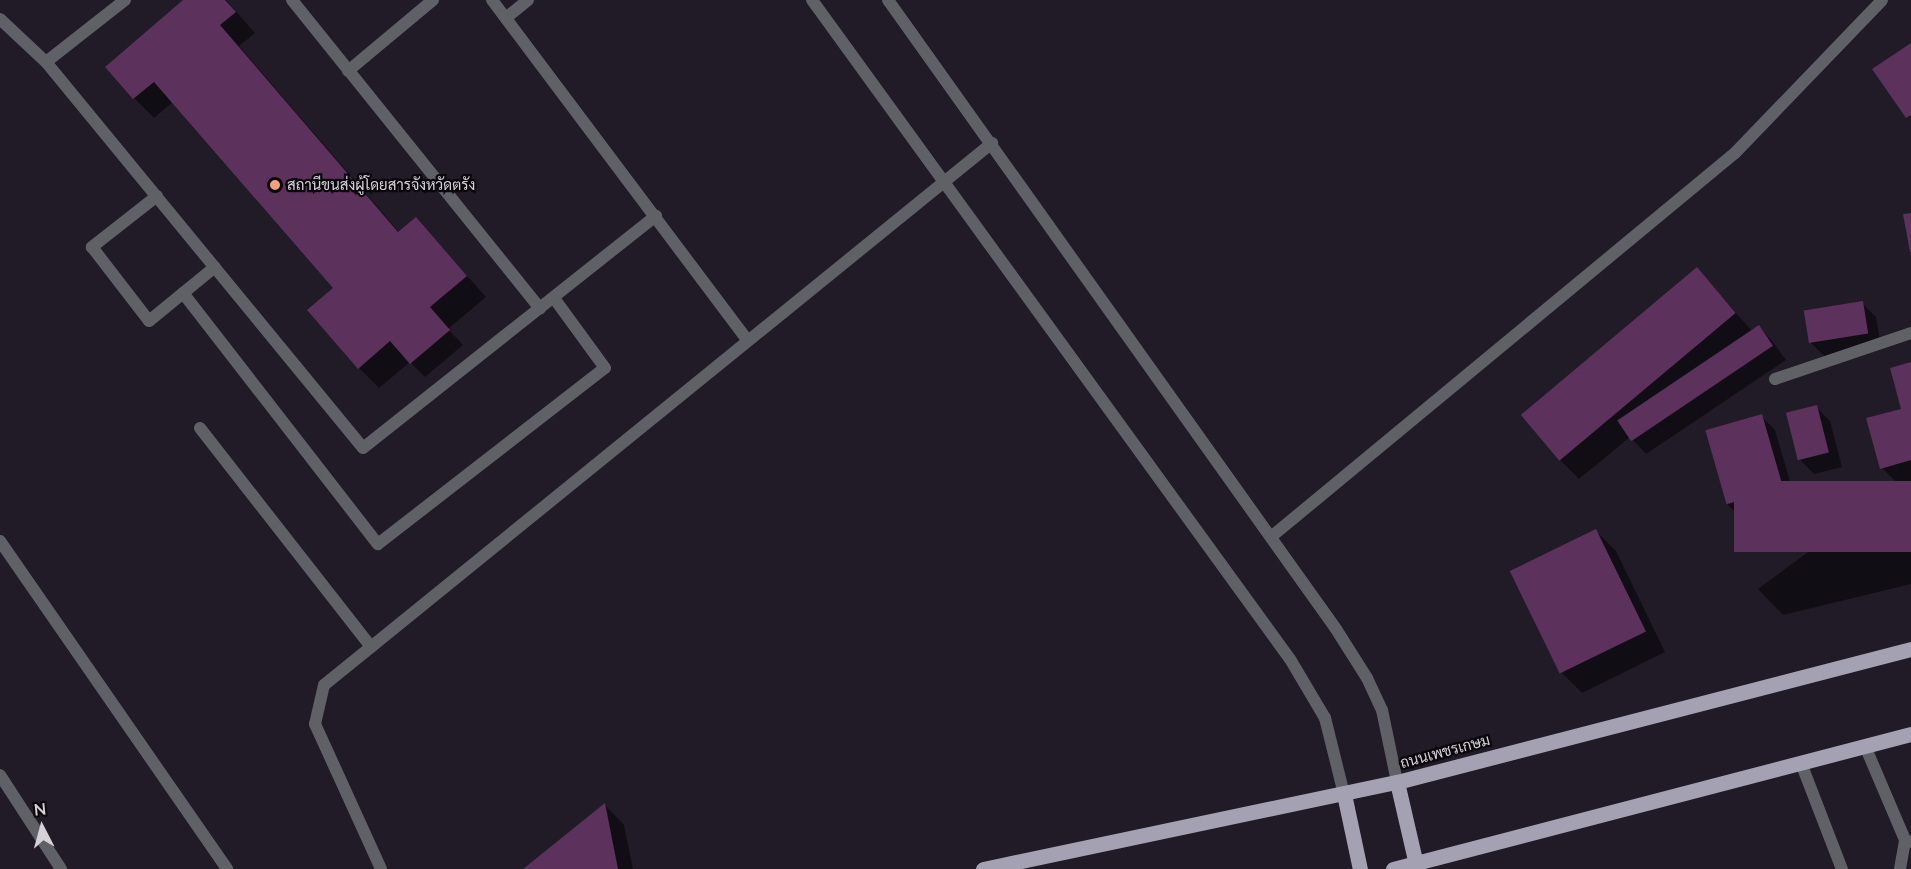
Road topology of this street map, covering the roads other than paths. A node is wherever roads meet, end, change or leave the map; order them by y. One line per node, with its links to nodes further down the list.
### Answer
1 (125, 0): 11 (street)
2 (292, 0): 12 (street)
3 (433, 0): 12 (street)
4 (492, 0): 9 (street)
5 (528, 0): 9 (street)
6 (813, 0): 14 (street)
7 (888, 0): 13 (street)
8 (1882, 0): 25 (street)
9 (507, 17): 16 (street)
10 (0, 19): 11 (street)
11 (46, 62): 15 (street)
12 (348, 71): 20 (street)
13 (992, 144): 14 (street); 25 (street)
14 (942, 184): 22 (street); 34 (street)
15 (157, 196): 17 (street); 18 (street)
16 (656, 216): 19 (street); 22 (street)
17 (215, 267): 18 (street); 20 (street)
18 (183, 293): 19 (street)
19 (554, 298): 20 (street)
20 (540, 309)
21 (1911, 333): 23 (street)
22 (747, 340): 27 (street)
23 (1775, 379)
24 (200, 428): 27 (street)
25 (1271, 537): 33 (street)
26 (0, 541): 38 (street)
27 (371, 647): 39 (street)
28 (1911, 649): 33 (main road, ถนนเพชรเกษม)
29 (1911, 734): 30 (main road)
30 (1865, 746): 31 (main road); 35 (street)
31 (1801, 763): 36 (main road); 43 (street)
32 (0, 775): 37 (street)
33 (1397, 782): 34 (main road, ถนนเพชรเกษม); 36 (main road)
34 (1344, 794): 40 (main road, ถนนเพชรเกษม); 41 (main road)
35 (1908, 841): 44 (street)
36 (1416, 864): 42 (main road)
37 (61, 869)
38 (227, 869)
39 (381, 869)
40 (983, 869)
41 (1360, 869)
42 (1393, 869)
43 (1842, 869)
44 (1900, 869)

